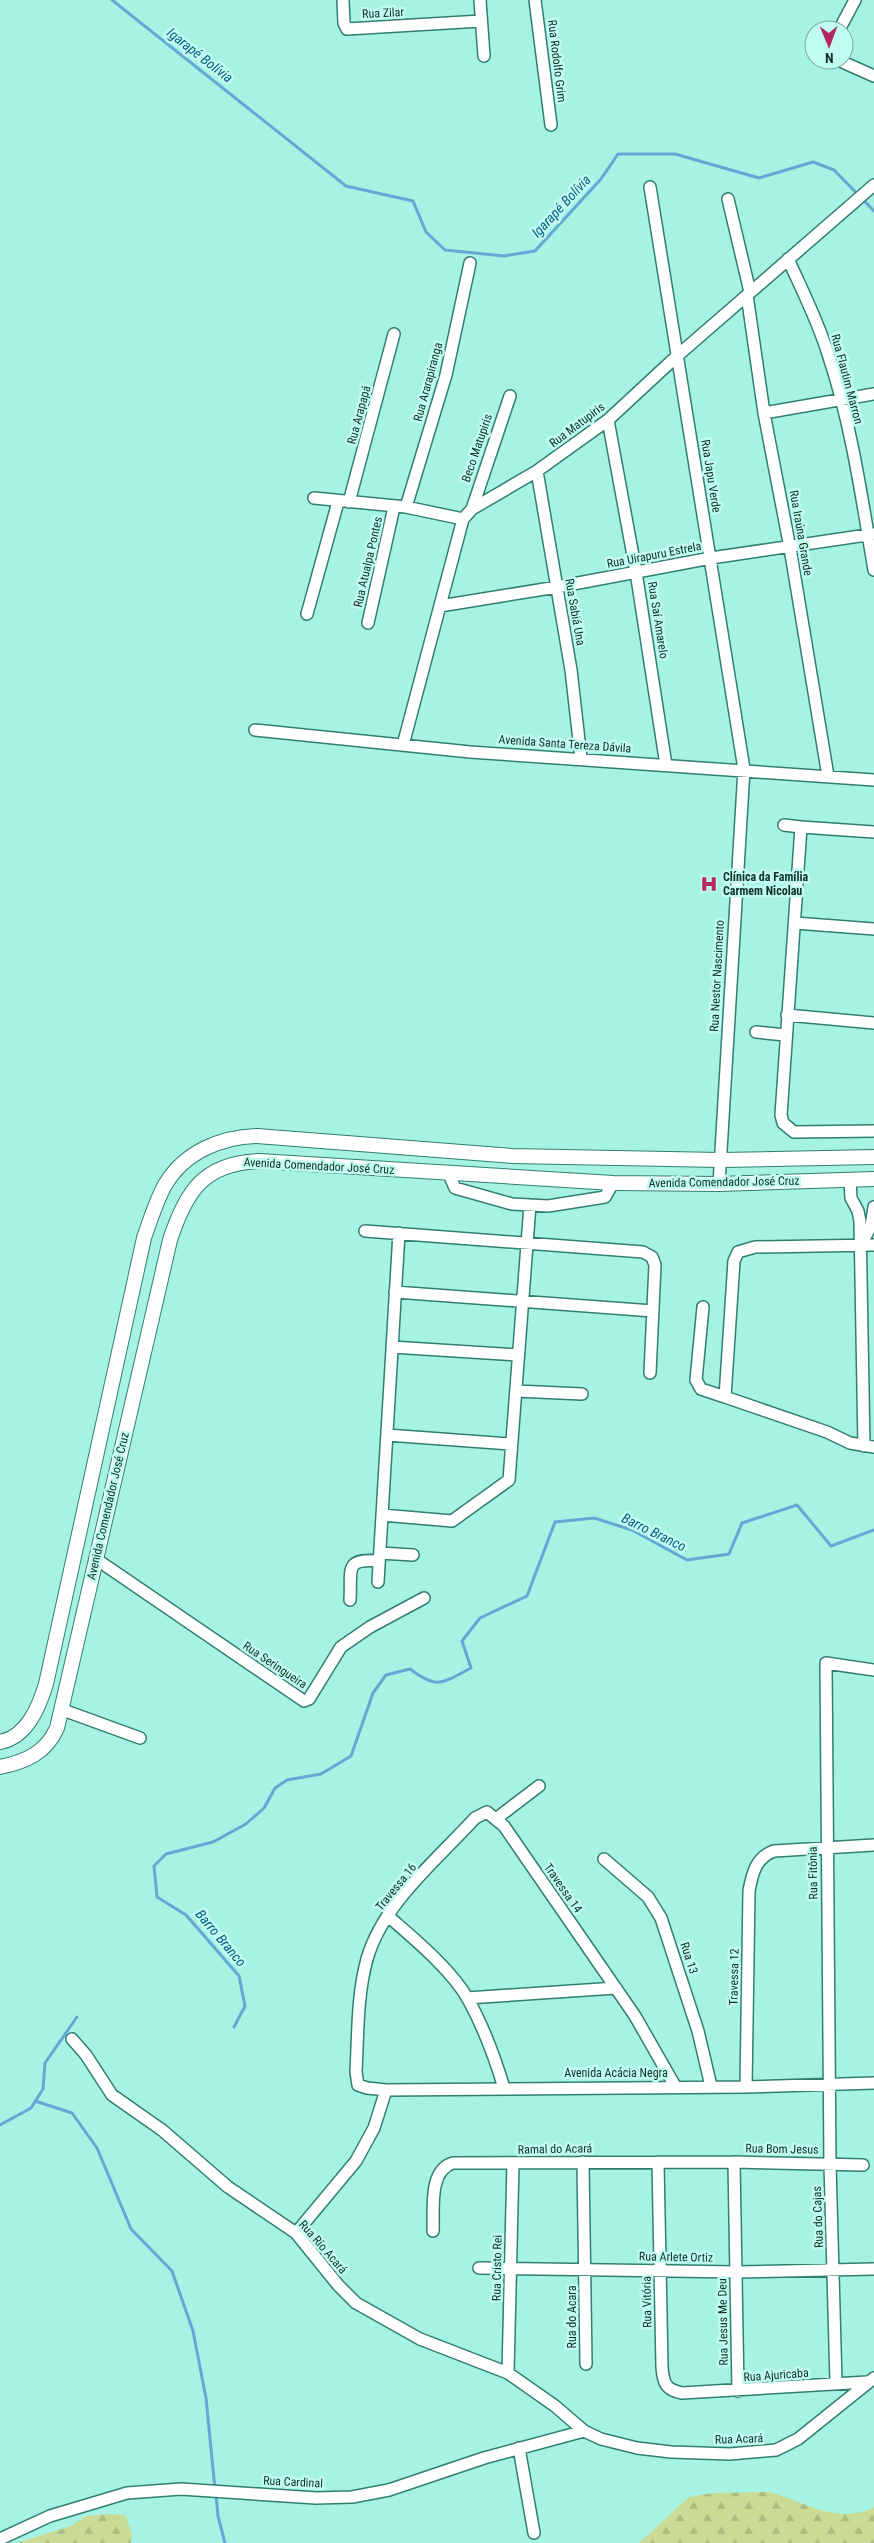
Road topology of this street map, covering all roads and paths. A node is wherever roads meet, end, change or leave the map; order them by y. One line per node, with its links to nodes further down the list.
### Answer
1 (342, 0): 6 (street, Rua Zilar)
2 (480, 0): 6 (street)
3 (535, 0): 10 (street, Rua Rodolfo Grim)
4 (854, 0): 5 (street)
5 (844, 20)
6 (481, 21): 7 (street)
7 (484, 56)
8 (854, 67): 9 (street)
9 (874, 76)
10 (552, 125)
11 (874, 185): 14 (street, Rua Matupiris)
12 (650, 187): 18 (street, Rua Japu Verde)
13 (728, 199): 16 (street, Rua Iraúna Grande)
14 (788, 259): 16 (street, Rua Matupiris); 21 (street, Rua Flautim Marron)
15 (470, 263): 27 (street, Rua Ararapiranga)
16 (748, 294): 18 (street, Rua Matupiris); 22 (street, Rua Iraúna Grande)
17 (394, 334): 26 (street, Rua Arapapá)
18 (677, 356): 23 (street, Rua Matupiris); 32 (street, Rua Japu Verde)
19 (874, 394): 21 (street)
20 (510, 396): 28 (street, Beco Matupiris)
21 (841, 400): 22 (street); 30 (street, Rua Flautim Marron)
22 (764, 413): 31 (street, Rua Iraúna Grande)
23 (608, 420): 24 (street, Rua Matupiris); 34 (street, Rua Saí Amarelo)
24 (537, 471): 28 (street, Rua Matupiris); 35 (street, Rua Sabiá Una)
25 (314, 498): 26 (street)
26 (344, 502): 27 (street); 37 (street, Rua Arapapá)
27 (400, 507): 29 (street); 38 (street, Rua Atualpa Pontes)
28 (472, 509): 29 (street, Rua Matupiris)
29 (463, 519): 36 (street, Rua Matupiris)
30 (871, 535): 31 (street, Rua Uirapuru Estrela); 33 (street, Rua Flautim Marron)
31 (790, 548): 32 (street, Rua Uirapuru Estrela); 44 (street, Rua Iraúna Grande)
32 (711, 558): 34 (street, Rua Uirapuru Estrela); 43 (street, Rua Japu Verde)
33 (874, 570)
34 (636, 572): 35 (street, Rua Uirapuru Estrela); 42 (street, Rua Saí Amarelo)
35 (557, 587): 36 (street, Rua Uirapuru Estrela); 41 (street, Rua Sabiá Una)
36 (440, 606): 40 (street, Rua Matupiris)
37 (307, 614)
38 (368, 623)
39 (255, 730): 40 (street, Avenida Santa Tereza Dávila)
40 (403, 745): 41 (street, Avenida Santa Tereza Dávila)
41 (581, 758): 42 (street, Avenida Santa Tereza Dávila)
42 (666, 765): 43 (street, Avenida Santa Tereza Dávila)
43 (744, 769): 44 (street, Avenida Santa Tereza Dávila); 57 (street, Rua Nestor Nascimento)
44 (828, 776): 45 (street, Avenida Santa Tereza Dávila)
45 (874, 780)
46 (784, 825): 47 (street)
47 (801, 827): 48 (street); 49 (street)
48 (874, 832)
49 (795, 923): 50 (street); 51 (street)
50 (874, 928)
51 (787, 1015): 52 (street); 54 (street)
52 (874, 1023)
53 (756, 1032): 54 (street)
54 (785, 1035): 55 (street)
55 (874, 1131)
56 (874, 1157): 57 (street, Avenida Comendador José Cruz)
57 (720, 1160): 62 (street, Rua Nestor Nascimento); 94 (street, Avenida Comendador José Cruz)
58 (449, 1174): 61 (street, Avenida Comendador José Cruz); 63 (street); 87 (street, Avenida Comendador José Cruz)
59 (874, 1179): 60 (street, Avenida Comendador José Cruz)
60 (850, 1180): 62 (street, Avenida Comendador José Cruz); 68 (street)
61 (613, 1183): 62 (street, Avenida Comendador José Cruz); 63 (street)
62 (719, 1184)
63 (530, 1205): 67 (street)
64 (874, 1207): 68 (street)
65 (365, 1231): 66 (street)
66 (399, 1234): 67 (street); 70 (street)
67 (527, 1243): 71 (street); 73 (street)
68 (860, 1245): 69 (street); 74 (street); 80 (street)
69 (874, 1245)
70 (395, 1292): 71 (street); 75 (street)
71 (522, 1302): 73 (street); 76 (street)
72 (703, 1307): 80 (street)
73 (653, 1311): 77 (street)
74 (868, 1343): 83 (street)
75 (392, 1346): 76 (street); 81 (street)
76 (518, 1355): 78 (street)
77 (650, 1373)
78 (516, 1391): 79 (street); 82 (street)
79 (582, 1394)
80 (725, 1397): 83 (street)
81 (387, 1435): 82 (street); 84 (street)
82 (511, 1444): 84 (street)
83 (869, 1446)
84 (382, 1515): 86 (street)
85 (413, 1555): 86 (street)
86 (379, 1557): 88 (street); 90 (street)
87 (96, 1559): 89 (street, Rua Seringueira); 92 (street, Avenida Comendador José Cruz)
88 (378, 1582)
89 (424, 1598)
90 (350, 1600)
91 (874, 1670): 99 (street, Rua Fitônia)
92 (63, 1710): 93 (street); 95 (street, Avenida Comendador José Cruz)
93 (140, 1738)
94 (0, 1742)
95 (0, 1767)
96 (539, 1786): 97 (street)
97 (497, 1818): 101 (street, Travessa 16); 102 (street, Travessa 14)
98 (874, 1845): 99 (street)
99 (827, 1846): 105 (street, Rua Fitônia); 110 (street, Travessa 12)
100 (604, 1859): 109 (street, Rua 13)
101 (388, 1916): 103 (street); 107 (street, Travessa 16)
102 (616, 1988): 103 (street); 108 (street, Travessa 14)
103 (467, 1998): 111 (street)
104 (72, 2039): 120 (street, Rua Río Acará)
105 (829, 2083): 106 (street, Avenida Acácia Negra); 110 (street, Avenida Acácia Negra); 117 (street, Rua Fitônia)
106 (874, 2083)
107 (358, 2085): 112 (street, Avenida Acácia Negra)
108 (675, 2086): 109 (street, Avenida Acácia Negra); 111 (street, Avenida Acácia Negra)
109 (711, 2086): 110 (street, Avenida Acácia Negra)
110 (746, 2086)
111 (504, 2088): 112 (street, Avenida Acácia Negra)
112 (386, 2090): 120 (street)
113 (583, 2162): 114 (street, Ramal do Acará); 116 (street, Ramal do Acará); 125 (street)
114 (658, 2162): 115 (street, Ramal do Acará); 126 (street, Rua Vitória)
115 (734, 2162): 117 (street, Rua Bom Jesus); 127 (street, Rua Jesus Me Deu)
116 (513, 2163): 119 (street, Ramal do Acará); 122 (street, Rua Cristo Rei)
117 (830, 2164): 118 (street); 123 (street, Rua do Cajas)
118 (863, 2165)
119 (433, 2231)
120 (296, 2233): 129 (street, Rua Río Acará)
121 (479, 2268): 122 (street, Rua Arlete Ortiz)
122 (511, 2269): 125 (street, Rua Arlete Ortiz); 129 (street, Rua Cristo Rei)
123 (833, 2269): 124 (street, Rua Arlete Ortiz); 127 (street, Rua Arlete Ortiz); 132 (street)
124 (874, 2269)
125 (586, 2270): 126 (street, Rua Arlete Ortiz); 128 (street, Rua do Acara)
126 (660, 2271): 127 (street, Rua Arlete Ortiz); 131 (street, Rua Vitória)
127 (736, 2272): 133 (street, Rua Jesus Me Deu)
128 (586, 2364)
129 (508, 2373): 134 (street, Rua Río Acará)
130 (870, 2380): 132 (street); 134 (street, Rua Acará)
131 (663, 2381): 133 (street, Rua Ajuricaba)
132 (836, 2383): 133 (street, Rua Ajuricaba)
133 (738, 2391)
134 (584, 2431): 135 (street, Rua Cardinal)
135 (519, 2448): 136 (street); 137 (street, Rua Cardinal)
136 (534, 2533)
137 (0, 2539)

